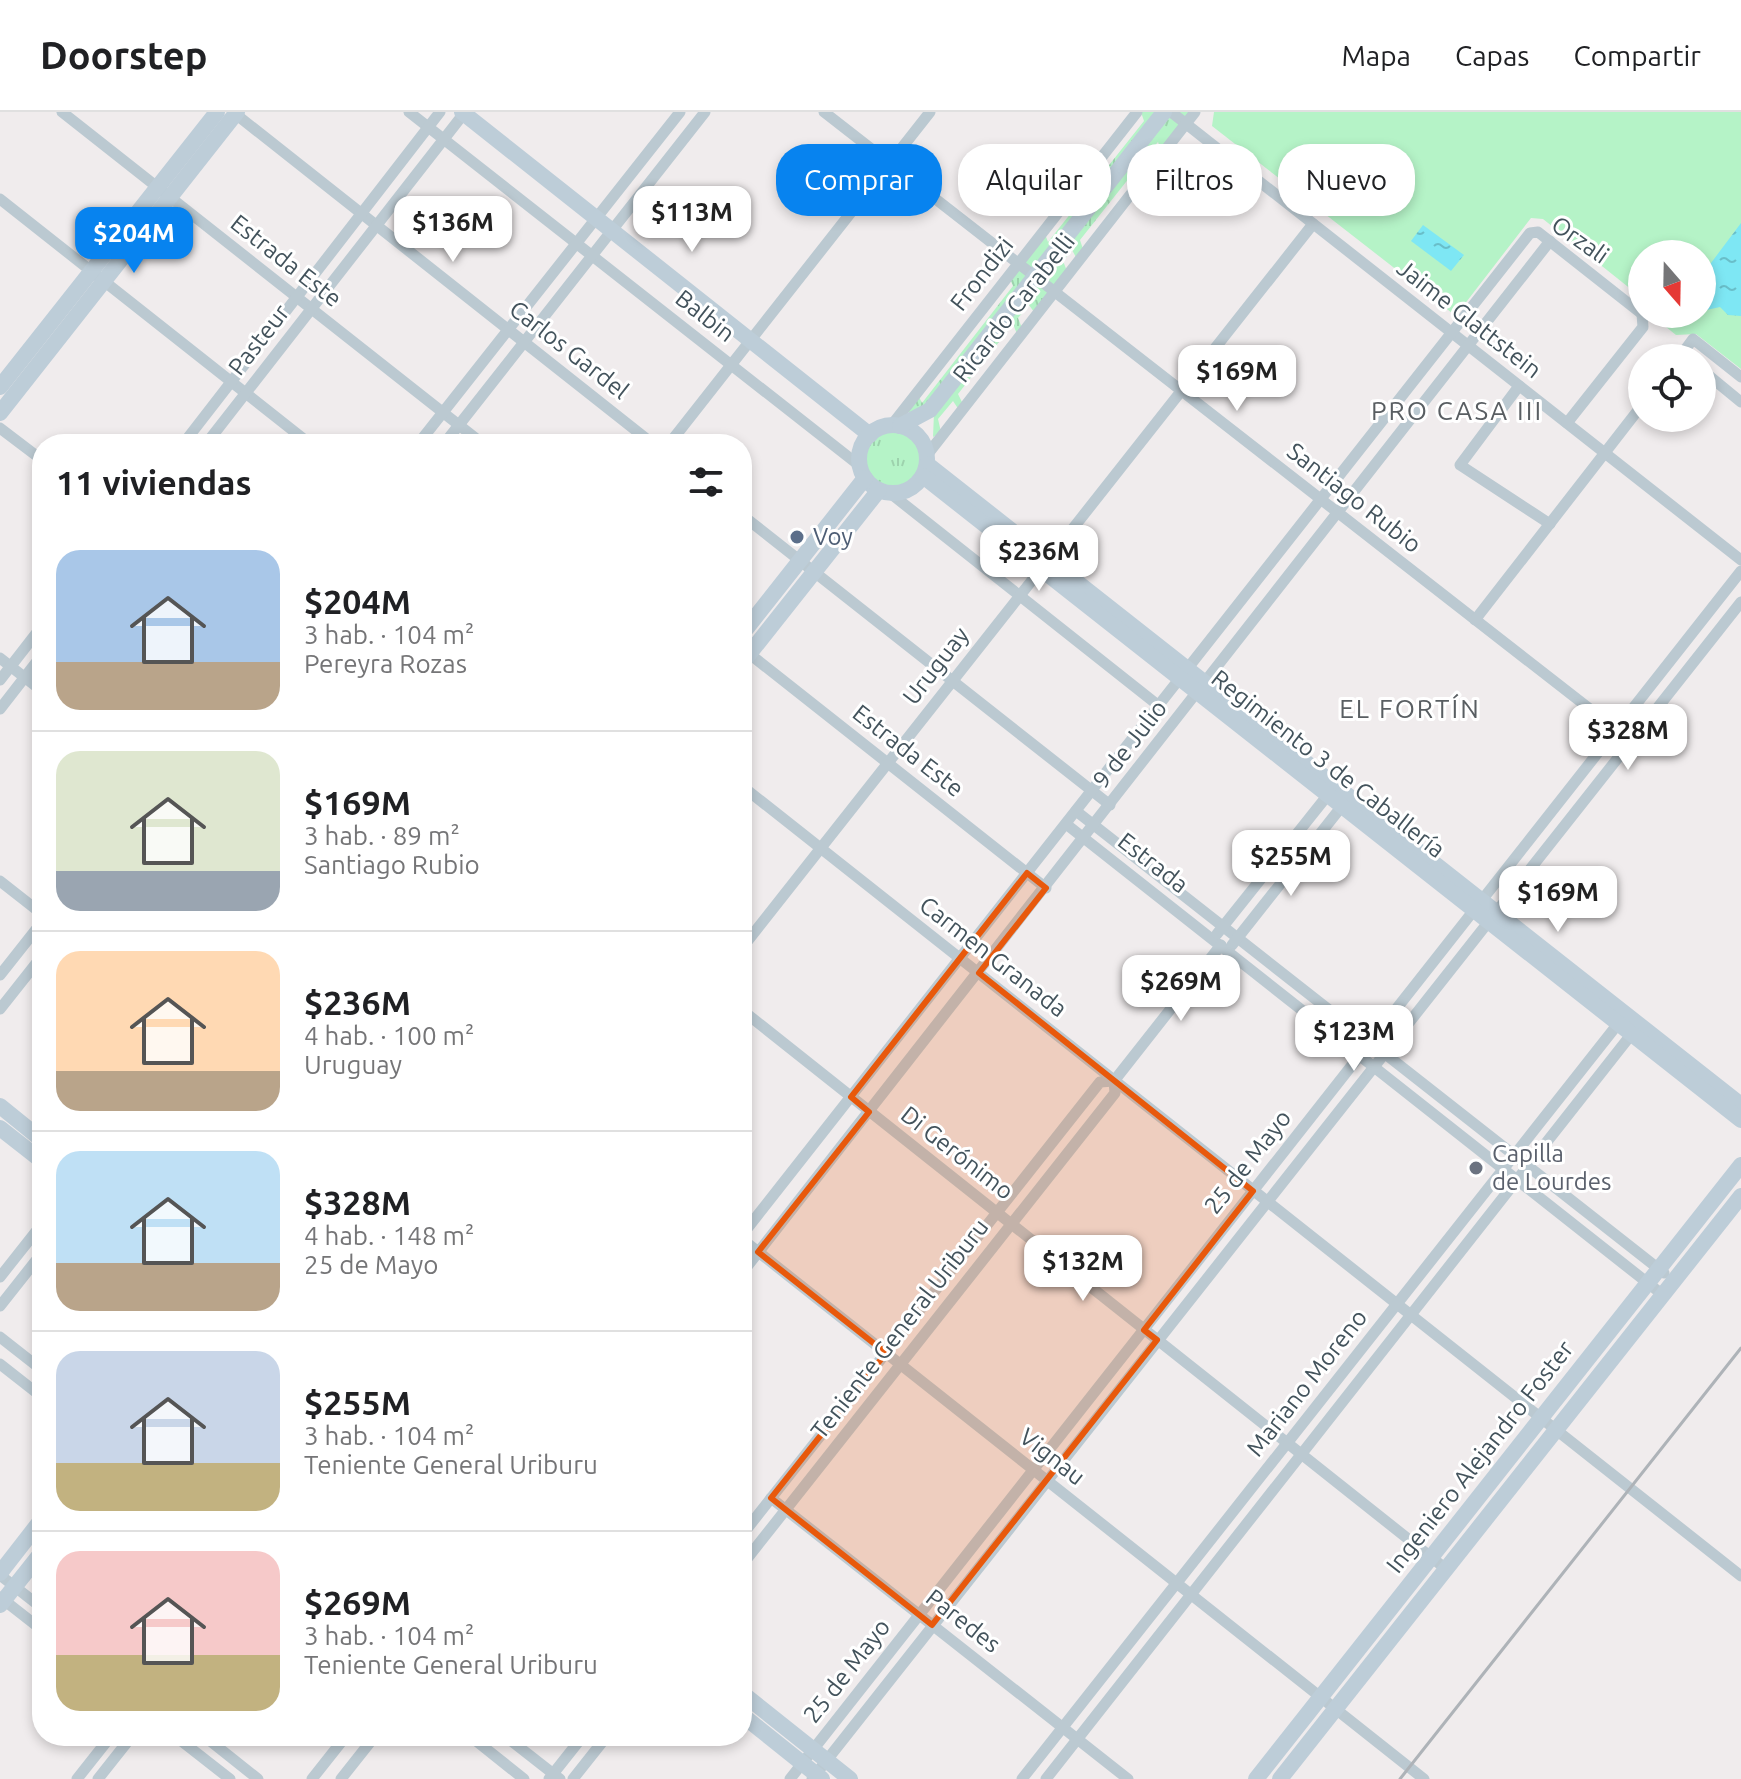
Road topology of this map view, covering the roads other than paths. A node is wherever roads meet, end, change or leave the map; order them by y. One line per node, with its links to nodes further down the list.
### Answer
1 (62, 112): 20 (street, Estrada Este)
2 (217, 112): 20 (street)
3 (409, 112): 16 (street, Balbin)
4 (440, 112): 16 (street, Pasteur)
5 (468, 112): 17 (street, Pasteur); 24 (street)
6 (680, 112): 24 (street)
7 (705, 112): 28 (street)
8 (824, 112): 18 (street, Santiago Rubio)
9 (930, 112): 19 (street)
10 (1137, 112): 33 (street, Frondizi)
11 (1164, 112): 35 (street)
12 (1171, 112): 15 (street, Jaime Glattstein)
13 (1195, 112): 15 (street, Ricardo Carabelli)
14 (235, 113): 20 (street); 23 (street, Carlos Gardel)
15 (1186, 124): 26 (street, Jaime Glattstein); 36 (street, Ricardo Carabelli)
16 (429, 127): 17 (street, Balbin); 23 (street, Pasteur)
17 (444, 139): 27 (street, Pasteur); 31 (street, Balbin)
18 (865, 144)
19 (905, 144)
20 (164, 192): 34 (street); 37 (street, Estrada Este)
21 (0, 199): 34 (street)
22 (942, 205): 33 (street, Santiago Rubio)
23 (361, 214): 27 (street, Carlos Gardel); 37 (street, Pasteur)
24 (600, 214): 28 (street); 31 (street)
25 (849, 216): 43 (street)
26 (1313, 224): 42 (street, Jaime Glattstein); 53 (street, Uruguay)
27 (376, 226): 39 (street, Pasteur); 41 (street, Carlos Gardel)
28 (615, 226): 32 (street); 43 (street)
29 (1530, 233): 30 (street, Orzali); 42 (street, 9 de Julio)
30 (1550, 241): 38 (street, Orzali); 45 (street, 9 de Julio)
31 (576, 243): 32 (street, Balbin); 41 (street)
32 (592, 256): 44 (street); 47 (street, Balbin)
33 (1018, 264): 35 (street, Santiago Rubio); 63 (street, Frondizi)
34 (98, 276): 50 (street); 52 (street); 57 (street)
35 (1034, 277): 36 (street, Santiago Rubio); 56 (street)
36 (1054, 292): 53 (street, Santiago Rubio); 74 (street, Ricardo Carabelli)
37 (297, 297): 39 (street, Estrada Este); 50 (street, Pasteur)
38 (1628, 303)
39 (311, 309): 54 (street, Pasteur); 58 (street, Estrada Este)
40 (1642, 328): 59 (street, Orzali)
41 (508, 330): 44 (street, Carlos Gardel); 58 (street)
42 (1452, 333): 45 (street, Jaime Glattstein); 77 (street, 9 de Julio)
43 (754, 336): 47 (street); 63 (street)
44 (524, 342): 61 (street); 70 (street, Carlos Gardel)
45 (1468, 346): 51 (street, Jaime Glattstein); 78 (street, 9 de Julio)
46 (1716, 357): 48 (street)
47 (731, 365): 71 (street); 75 (street, Balbin)
48 (1741, 377)
49 (1716, 381): 55 (street)
50 (232, 382): 54 (street); 64 (street, Pasteur)
51 (1519, 386): 59 (street, Jaime Glattstein); 80 (street)
52 (0, 387)
53 (1181, 392): 77 (street, Santiago Rubio); 83 (street, Uruguay)
54 (246, 393): 65 (street, Pasteur); 66 (street)
55 (1741, 402)
56 (930, 410): 63 (street); 74 (street)
57 (0, 413)
58 (443, 413): 61 (street, Estrada Este); 67 (street)
59 (1567, 423): 73 (street, Jaime Glattstein)
60 (1628, 423): 73 (street)
61 (459, 425): 68 (street); 69 (street, Estrada Este)
62 (0, 428): 72 (street)
63 (885, 429): 74 (street); 75 (street)
64 (191, 434)
65 (214, 434)
66 (297, 434)
67 (426, 434)
68 (452, 434)
69 (470, 434)
70 (640, 434)
71 (677, 434)
72 (32, 452)
73 (1605, 453): 80 (street); 81 (street, Jaime Glattstein)
74 (926, 462): 76 (street); 83 (street, Regimiento 3 de Caballería)
75 (863, 472): 76 (street); 82 (street)
76 (884, 491): 85 (street); 86 (street)
77 (1320, 500): 78 (street, Santiago Rubio); 96 (street, 9 de Julio)
78 (1337, 514): 88 (street, Santiago Rubio); 101 (street, 9 de Julio)
79 (752, 523): 82 (street)
80 (1550, 524): 88 (street)
81 (1741, 560)
82 (800, 561): 85 (street); 89 (street)
83 (1045, 564): 86 (street, Uruguay); 96 (street, Regimiento 3 de Caballería)
84 (1741, 571): 104 (street, 25 de Mayo)
85 (814, 572): 91 (street); 99 (street)
86 (1020, 596): 99 (street, Uruguay); 102 (street)
87 (1741, 602): 105 (street, 25 de Mayo)
88 (1475, 620): 104 (street, Santiago Rubio)
89 (752, 621)
90 (32, 639): 94 (street)
91 (752, 646)
92 (0, 658): 94 (street)
93 (752, 661): 106 (street, Estrada Este)
94 (11, 666): 97 (street); 98 (street)
95 (32, 668): 97 (street)
96 (1184, 674): 101 (street, Regimiento 3 de Caballería); 102 (street, 9 de Julio)
97 (25, 677): 100 (street); 103 (street)
98 (0, 680)
99 (953, 681): 106 (street, Uruguay); 108 (street)
100 (32, 683)
101 (1202, 688): 107 (street, Regimiento 3 de Caballería); 111 (street, 9 de Julio)
102 (1159, 706): 108 (street, 9 de Julio)
103 (0, 709)
104 (1616, 730): 105 (street, Santiago Rubio); 121 (street, 25 de Mayo)
105 (1631, 741): 121 (street, 25 de Mayo)
106 (888, 763): 116 (street, Uruguay); 117 (street, Estrada Este)
107 (1332, 790): 110 (street, Regimiento 3 de Caballería); 122 (street)
108 (1092, 791): 111 (street); 112 (street, 9 de Julio)
109 (752, 794): 116 (street, Carmen Granada)
110 (1346, 801): 121 (street, Regimiento 3 de Caballería); 125 (street)
111 (1110, 805): 114 (street, 9 de Julio)
112 (1076, 811): 113 (street, 9 de Julio); 114 (street, Estrada)
113 (1066, 824): 115 (street, Estrada); 117 (street, 9 de Julio)
114 (1094, 826): 115 (street, 9 de Julio); 122 (street, Estrada)
115 (1085, 838): 119 (street, 9 de Julio); 126 (street, Estrada)
116 (821, 848): 124 (street, Uruguay); 127 (street, Carmen Granada)
117 (1027, 873): 119 (street, Estrada Este); 127 (street, 9 de Julio)
118 (0, 881): 120 (street)
119 (1046, 888): 129 (street, 9 de Julio)
120 (32, 906)
121 (1486, 910): 133 (street, Regimiento 3 de Caballería); 134 (street, 25 de Mayo); 135 (street, 25 de Mayo)
122 (1222, 928): 125 (street, Estrada); 126 (street)
123 (32, 935): 130 (street)
124 (752, 935)
125 (1236, 939): 126 (street); 134 (street, Estrada)
126 (1221, 945): 136 (street, Estrada); 138 (street, Teniente General Uriburu)
127 (960, 959): 129 (street, Carmen Granada); 139 (street, 9 de Julio)
128 (32, 969): 131 (street)
129 (979, 973): 138 (street, Carmen Granada); 142 (street, 9 de Julio)
130 (0, 975)
131 (0, 1009)
132 (752, 1018): 139 (street, Di Gerónimo)
133 (1629, 1024): 140 (street, Regimiento 3 de Caballería); 143 (street, Regimiento 3 de Caballería); 147 (street, Mariano Moreno); 149 (street, Mariano Moreno)
134 (1370, 1043): 135 (street, Estrada); 136 (street, 25 de Mayo)
135 (1383, 1054): 137 (street, 25 de Mayo); 147 (street, Estrada)
136 (1360, 1055): 137 (street, Estrada); 152 (street, 25 de Mayo)
137 (1374, 1066): 150 (street, Estrada); 154 (street, 25 de Mayo)
138 (1114, 1081): 152 (street, Carmen Granada); 155 (street, Teniente General Uriburu); 157 (street, Teniente General Uriburu)
139 (851, 1097): 142 (street, Di Gerónimo); 156 (street, 9 de Julio)
140 (1741, 1105)
141 (0, 1106): 145 (street)
142 (869, 1112): 155 (street, Di Gerónimo); 160 (street, 9 de Julio)
143 (1741, 1120)
144 (0, 1128): 146 (street)
145 (32, 1132)
146 (32, 1153)
147 (1514, 1156): 149 (street, Estrada); 150 (street, Mariano Moreno)
148 (1741, 1165): 163 (street, Ingeniero Alejandro Foster)
149 (1528, 1167): 151 (street, Mariano Moreno); 163 (street, Estrada)
150 (1504, 1169): 151 (street, Estrada); 168 (street, Mariano Moreno)
151 (1517, 1180): 166 (street, Estrada); 170 (street, Mariano Moreno)
152 (1253, 1191): 154 (street, Carmen Granada); 171 (street, 25 de Mayo)
153 (1741, 1196): 165 (street, Ingeniero Alejandro Foster)
154 (1267, 1201): 168 (street, Carmen Granada); 173 (street, 25 de Mayo)
155 (997, 1213): 157 (street, Di Gerónimo); 174 (street, Teniente General Uriburu)
156 (752, 1224)
157 (1011, 1224): 171 (street, Di Gerónimo); 177 (street, Teniente General Uriburu)
158 (32, 1237): 164 (street)
159 (752, 1246): 160 (street, Vignau)
160 (758, 1252): 161 (street, 9 de Julio); 174 (street, Vignau)
161 (752, 1260)
162 (32, 1266): 169 (street)
163 (1659, 1269): 165 (street, Estrada); 166 (street, Ingeniero Alejandro Foster)
164 (0, 1277)
165 (1674, 1281): 167 (street, Ingeniero Alejandro Foster)
166 (1648, 1283): 167 (street, Estrada); 179 (street, Ingeniero Alejandro Foster)
167 (1663, 1295): 180 (street, Ingeniero Alejandro Foster)
168 (1397, 1304): 170 (street, Carmen Granada); 181 (street, Mariano Moreno)
169 (0, 1306)
170 (1411, 1315): 179 (street, Carmen Granada); 182 (street, Mariano Moreno)
171 (1144, 1330): 173 (street, Di Gerónimo); 183 (street, 25 de Mayo)
172 (0, 1337): 175 (street)
173 (1157, 1340): 181 (street, Di Gerónimo); 184 (street, 25 de Mayo)
174 (886, 1353): 177 (street, Vignau); 185 (street, Teniente General Uriburu)
175 (32, 1362)
176 (0, 1364): 178 (street)
177 (901, 1365): 183 (street, Vignau); 186 (street, Teniente General Uriburu)
178 (32, 1389)
179 (1541, 1418): 180 (street, Carmen Granada); 190 (street, Ingeniero Alejandro Foster)
180 (1556, 1430): 192 (street, Ingeniero Alejandro Foster); 193 (street, Carmen Granada)
181 (1287, 1443): 182 (street, Di Gerónimo); 195 (street, Mariano Moreno)
182 (1301, 1454): 190 (street, Di Gerónimo); 197 (street, Mariano Moreno)
183 (1033, 1470): 184 (street, Vignau); 200 (street, 25 de Mayo)
184 (1047, 1480): 195 (street, Vignau); 202 (street, 25 de Mayo)
185 (771, 1498): 186 (street, Paredes); 187 (street, Teniente General Uriburu)
186 (786, 1509): 189 (street, Teniente General Uriburu); 200 (street, Paredes)
187 (752, 1522)
188 (32, 1532): 194 (street)
189 (752, 1552)
190 (1431, 1558): 192 (street, Di Gerónimo); 203 (street, Ingeniero Alejandro Foster)
191 (32, 1565): 196 (street)
192 (1446, 1569): 205 (street, Ingeniero Alejandro Foster)
193 (1740, 1572)
194 (0, 1574): 196 (street)
195 (1177, 1583): 197 (street, Vignau); 207 (street, Mariano Moreno)
196 (15, 1586): 198 (street); 199 (street)
197 (1191, 1595): 203 (street, Vignau); 208 (street, Mariano Moreno)
198 (32, 1600)
199 (1, 1601): 201 (street)
200 (919, 1615): 202 (street, Paredes); 219 (street, 25 de Mayo)
201 (32, 1623)
202 (932, 1625): 207 (street, Paredes); 219 (street, 25 de Mayo)
203 (1321, 1697): 205 (street, Vignau); 235 (street, Ingeniero Alejandro Foster)
204 (752, 1703): 219 (street)
205 (1335, 1709): 221 (street, Vignau); 236 (street, Ingeniero Alejandro Foster)
206 (752, 1722): 219 (street)
207 (1063, 1728): 208 (street, Paredes); 232 (street, Mariano Moreno)
208 (1077, 1739): 233 (street, Mariano Moreno); 234 (street, Paredes)
209 (103, 1746): 222 (street)
210 (124, 1746): 223 (street)
211 (188, 1746): 224 (street)
212 (217, 1746): 225 (street)
213 (338, 1746): 226 (street)
214 (367, 1746): 227 (street)
215 (483, 1746): 228 (street)
216 (517, 1746): 220 (street)
217 (576, 1746): 220 (street)
218 (599, 1746): 229 (street)
219 (815, 1767): 230 (street, 25 de Mayo); 231 (street)
220 (554, 1777)
221 (1421, 1778)
222 (77, 1779)
223 (98, 1779)
224 (230, 1779)
225 (258, 1779)
226 (312, 1779)
227 (341, 1779)
228 (524, 1779)
229 (573, 1779)
230 (790, 1779)
231 (850, 1779)
232 (1022, 1779)
233 (1046, 1779)
234 (1128, 1779)
235 (1256, 1779)
236 (1280, 1779)

